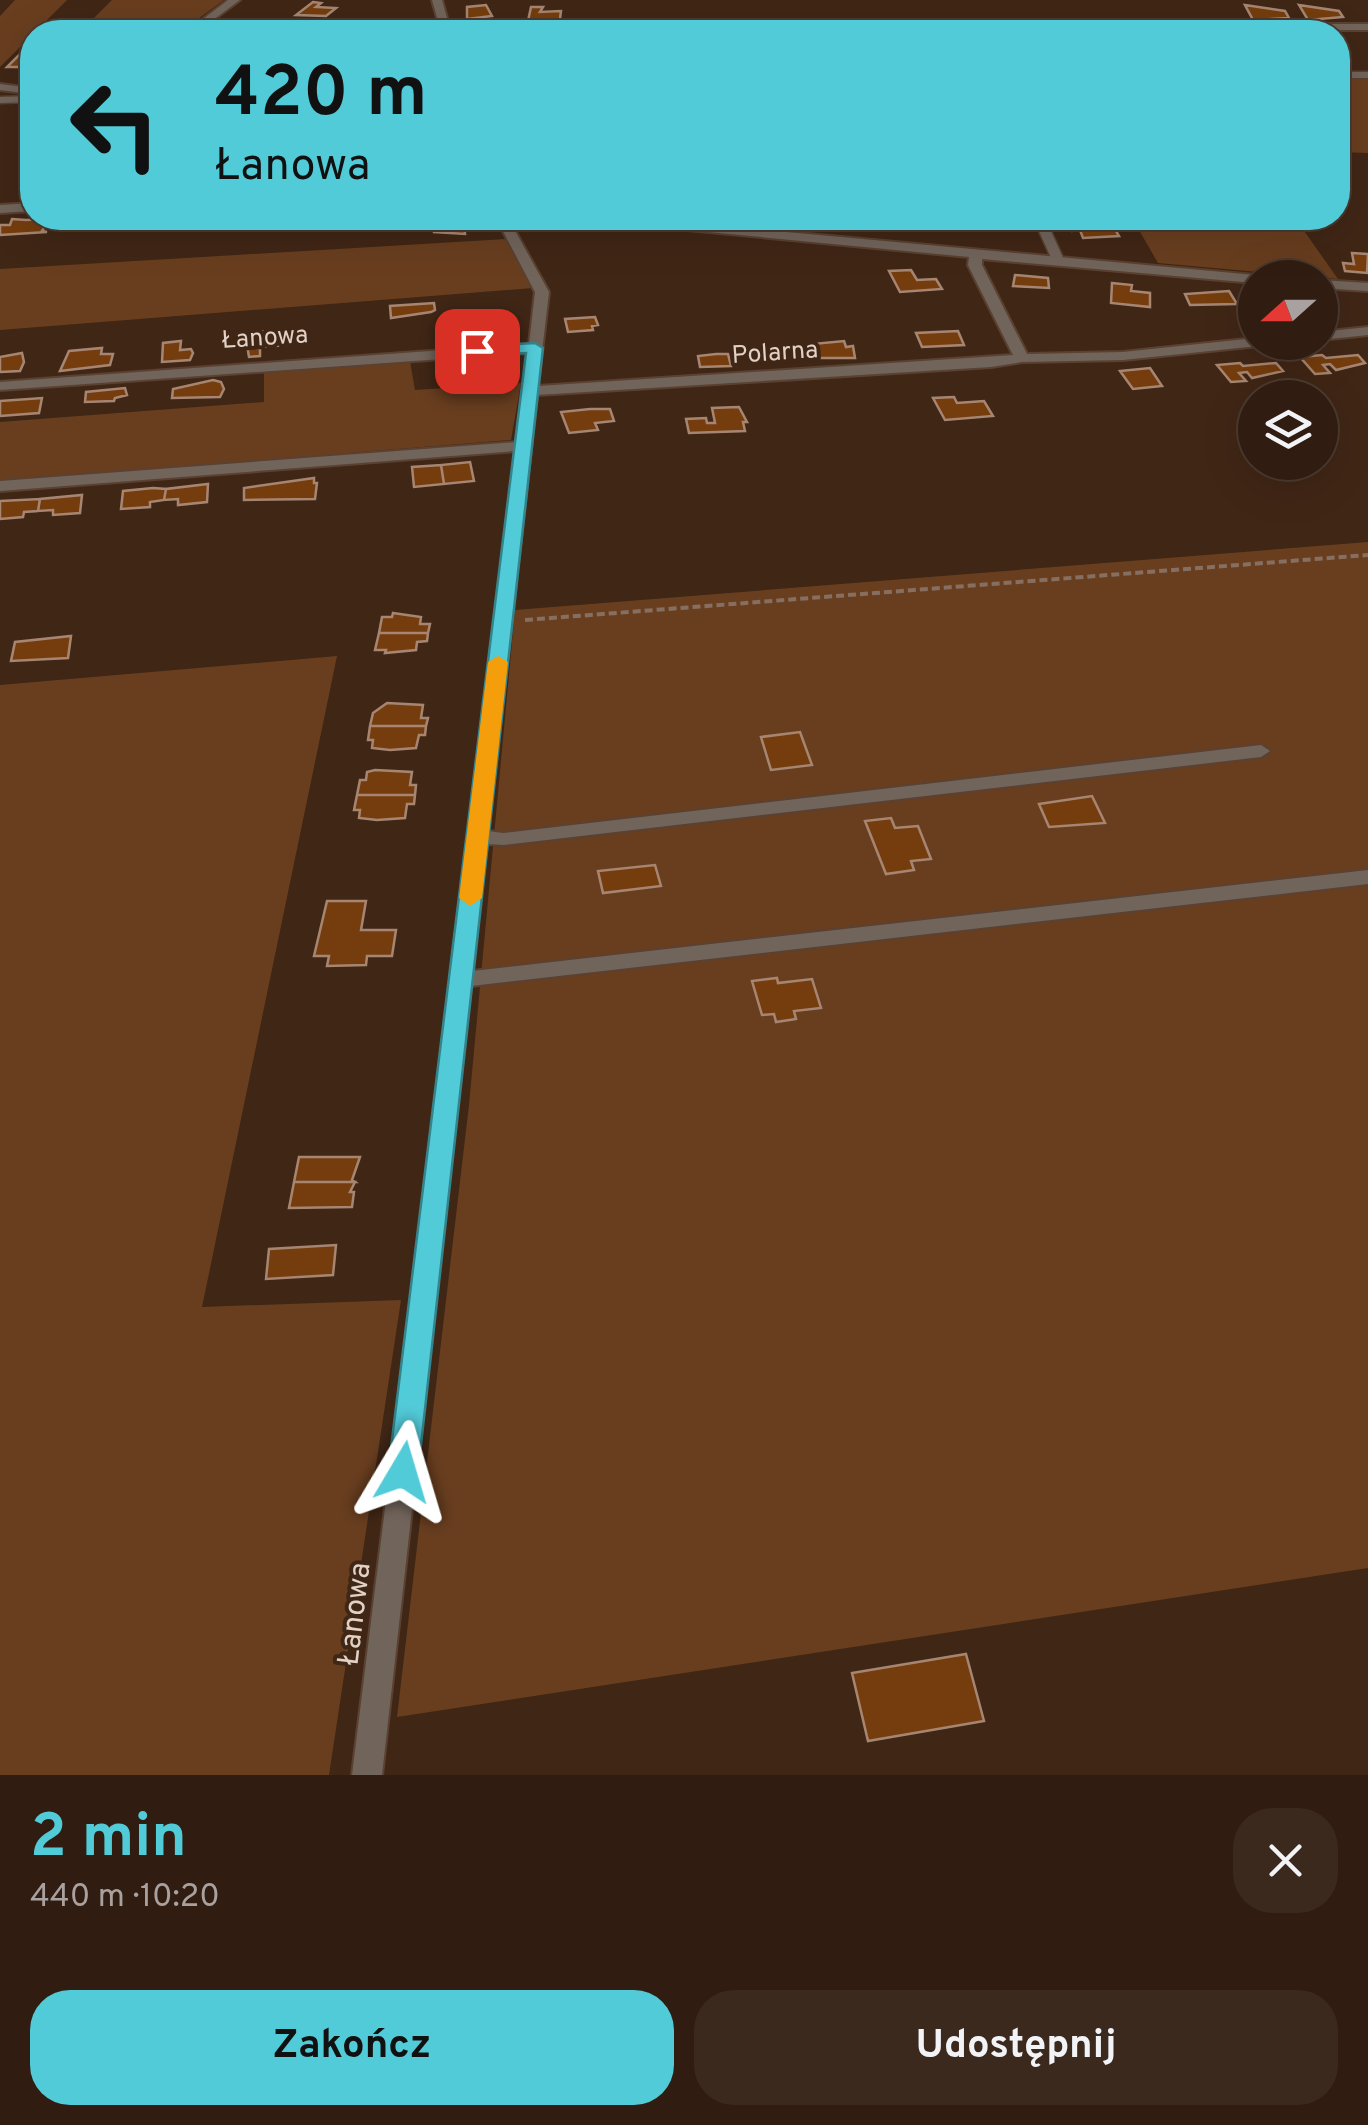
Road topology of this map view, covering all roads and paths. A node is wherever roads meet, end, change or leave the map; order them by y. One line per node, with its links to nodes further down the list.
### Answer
1 (236, 0): 2 (street)
2 (208, 20)
3 (508, 230): 14 (street, Łanowa)
4 (725, 230): 6 (street)
5 (1044, 230): 7 (lane)
6 (976, 255): 7 (street); 15 (street)
7 (1059, 262): 8 (street)
8 (1238, 278)
9 (1338, 286): 10 (street)
10 (1368, 288)
11 (1368, 331): 12 (street)
12 (1338, 334)
13 (1238, 344): 15 (street, Polarna)
14 (535, 348): 16 (street, Łanowa); 17 (street, Łanowa)
15 (1022, 358): 17 (street, Polarna)
16 (0, 386)
17 (530, 391): 18 (street, Łanowa)
18 (522, 446): 19 (street); 21 (street, Łanowa)
19 (0, 486)
20 (1368, 555): 21 (path)
21 (502, 619): 23 (street, Łanowa)
22 (1261, 751): 23 (street)
23 (478, 837): 25 (street, Łanowa)
24 (1368, 877): 25 (street)
25 (460, 980): 26 (street, Łanowa)
26 (367, 1775)

